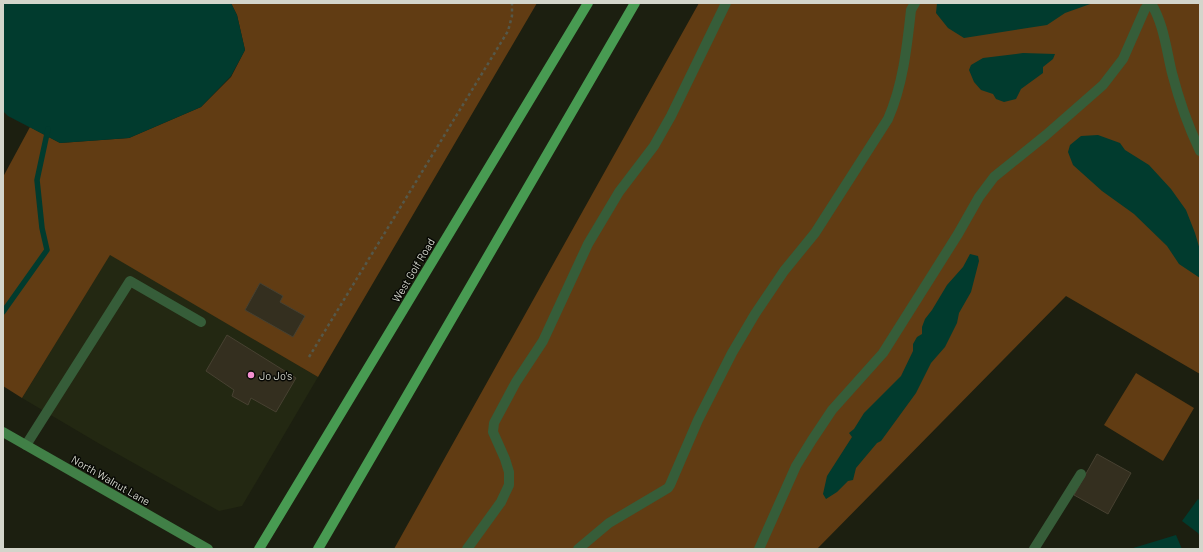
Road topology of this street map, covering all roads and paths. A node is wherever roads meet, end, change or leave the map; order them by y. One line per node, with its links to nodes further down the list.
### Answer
1 (512, 3): 9 (path)
2 (588, 3): 14 (main road, West Golf Road)
3 (635, 3): 15 (main road)
4 (726, 3): 16 (lane)
5 (915, 3): 17 (lane)
6 (1150, 3): 7 (lane); 18 (lane)
7 (1200, 151)
8 (201, 322): 11 (lane)
9 (309, 357)
10 (3, 432): 11 (street, North Walnut Lane)
11 (26, 445): 13 (street, North Walnut Lane)
12 (1080, 474): 19 (lane)
13 (208, 549)
14 (259, 549)
15 (318, 549)
16 (467, 549)
17 (578, 549)
18 (759, 549)
19 (1034, 549)

